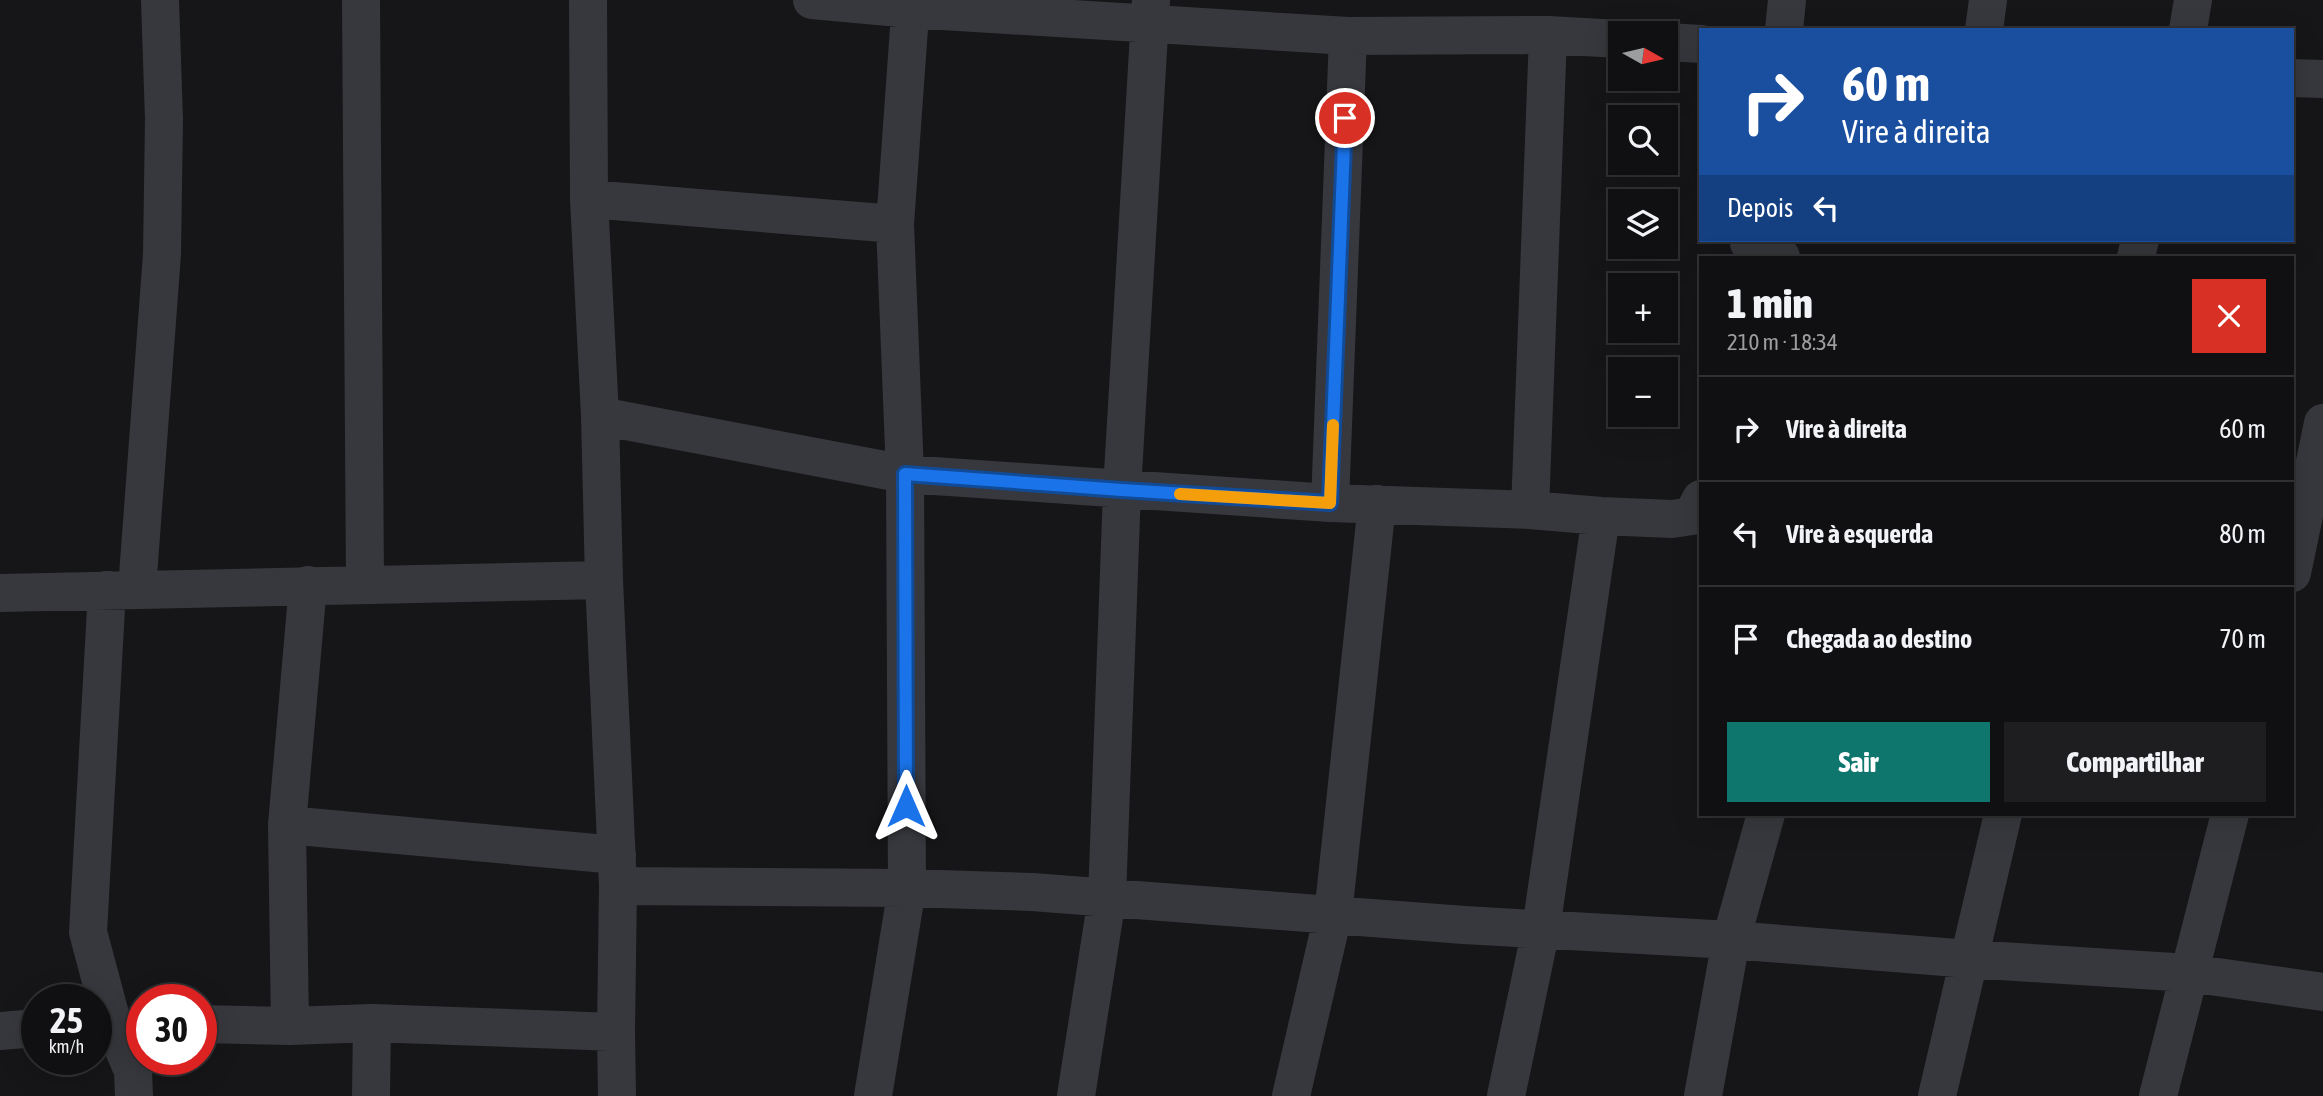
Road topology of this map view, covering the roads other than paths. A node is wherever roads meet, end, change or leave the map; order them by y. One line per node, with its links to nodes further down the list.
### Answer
1 (160, 0): 35 (street)
2 (361, 0): 33 (street)
3 (588, 0): 20 (street)
4 (811, 0): 8 (street)
5 (1787, 0): 10 (street)
6 (1988, 0): 11 (street)
7 (2193, 0): 12 (street)
8 (911, 5): 9 (street); 21 (street)
9 (1150, 12): 14 (street); 25 (street)
10 (1784, 28)
11 (1984, 28)
12 (2188, 28)
13 (1548, 35): 14 (street); 15 (street); 29 (street)
14 (1348, 36): 26 (street)
15 (1608, 38)
16 (1678, 43): 17 (street)
17 (1699, 44)
18 (2294, 78): 19 (street)
19 (2323, 79)
20 (589, 199): 21 (street); 22 (street)
21 (895, 224): 24 (street)
22 (600, 416): 24 (street); 32 (street)
23 (2323, 423): 31 (street)
24 (905, 474): 25 (street); 42 (street)
25 (1122, 490): 26 (street); 43 (street)
26 (1330, 503): 28 (street)
27 (1699, 503): 30 (street)
28 (1377, 505): 29 (street); 44 (street)
29 (1530, 510): 30 (street)
30 (1601, 516): 45 (street)
31 (2294, 563)
32 (604, 580): 33 (street); 41 (street)
33 (365, 584): 34 (street)
34 (308, 585): 35 (street); 40 (street)
35 (122, 590): 36 (street); 50 (street)
36 (0, 593)
37 (1765, 816): 46 (street)
38 (2003, 816): 47 (street)
39 (2229, 816): 48 (street)
40 (287, 825): 41 (street); 53 (street)
41 (618, 871): 42 (street); 56 (street)
42 (907, 888): 43 (street); 60 (street)
43 (1107, 898): 44 (street); 61 (street)
44 (1333, 915): 45 (street); 62 (street)
45 (1541, 929): 46 (street); 63 (street)
46 (1731, 940): 47 (street); 64 (street)
47 (1969, 959): 48 (street); 65 (street)
48 (2189, 973): 49 (street); 66 (street)
49 (2323, 992)
50 (117, 1023): 57 (street)
51 (372, 1023): 53 (street); 56 (street); 58 (street)
52 (217, 1024): 53 (street)
53 (290, 1026)
54 (21, 1029): 55 (street)
55 (0, 1031)
56 (615, 1031): 59 (street)
57 (134, 1096)
58 (371, 1096)
59 (617, 1096)
60 (873, 1096)
61 (1076, 1096)
62 (1292, 1096)
63 (1506, 1096)
64 (1703, 1096)
65 (1937, 1096)
66 (2158, 1096)

